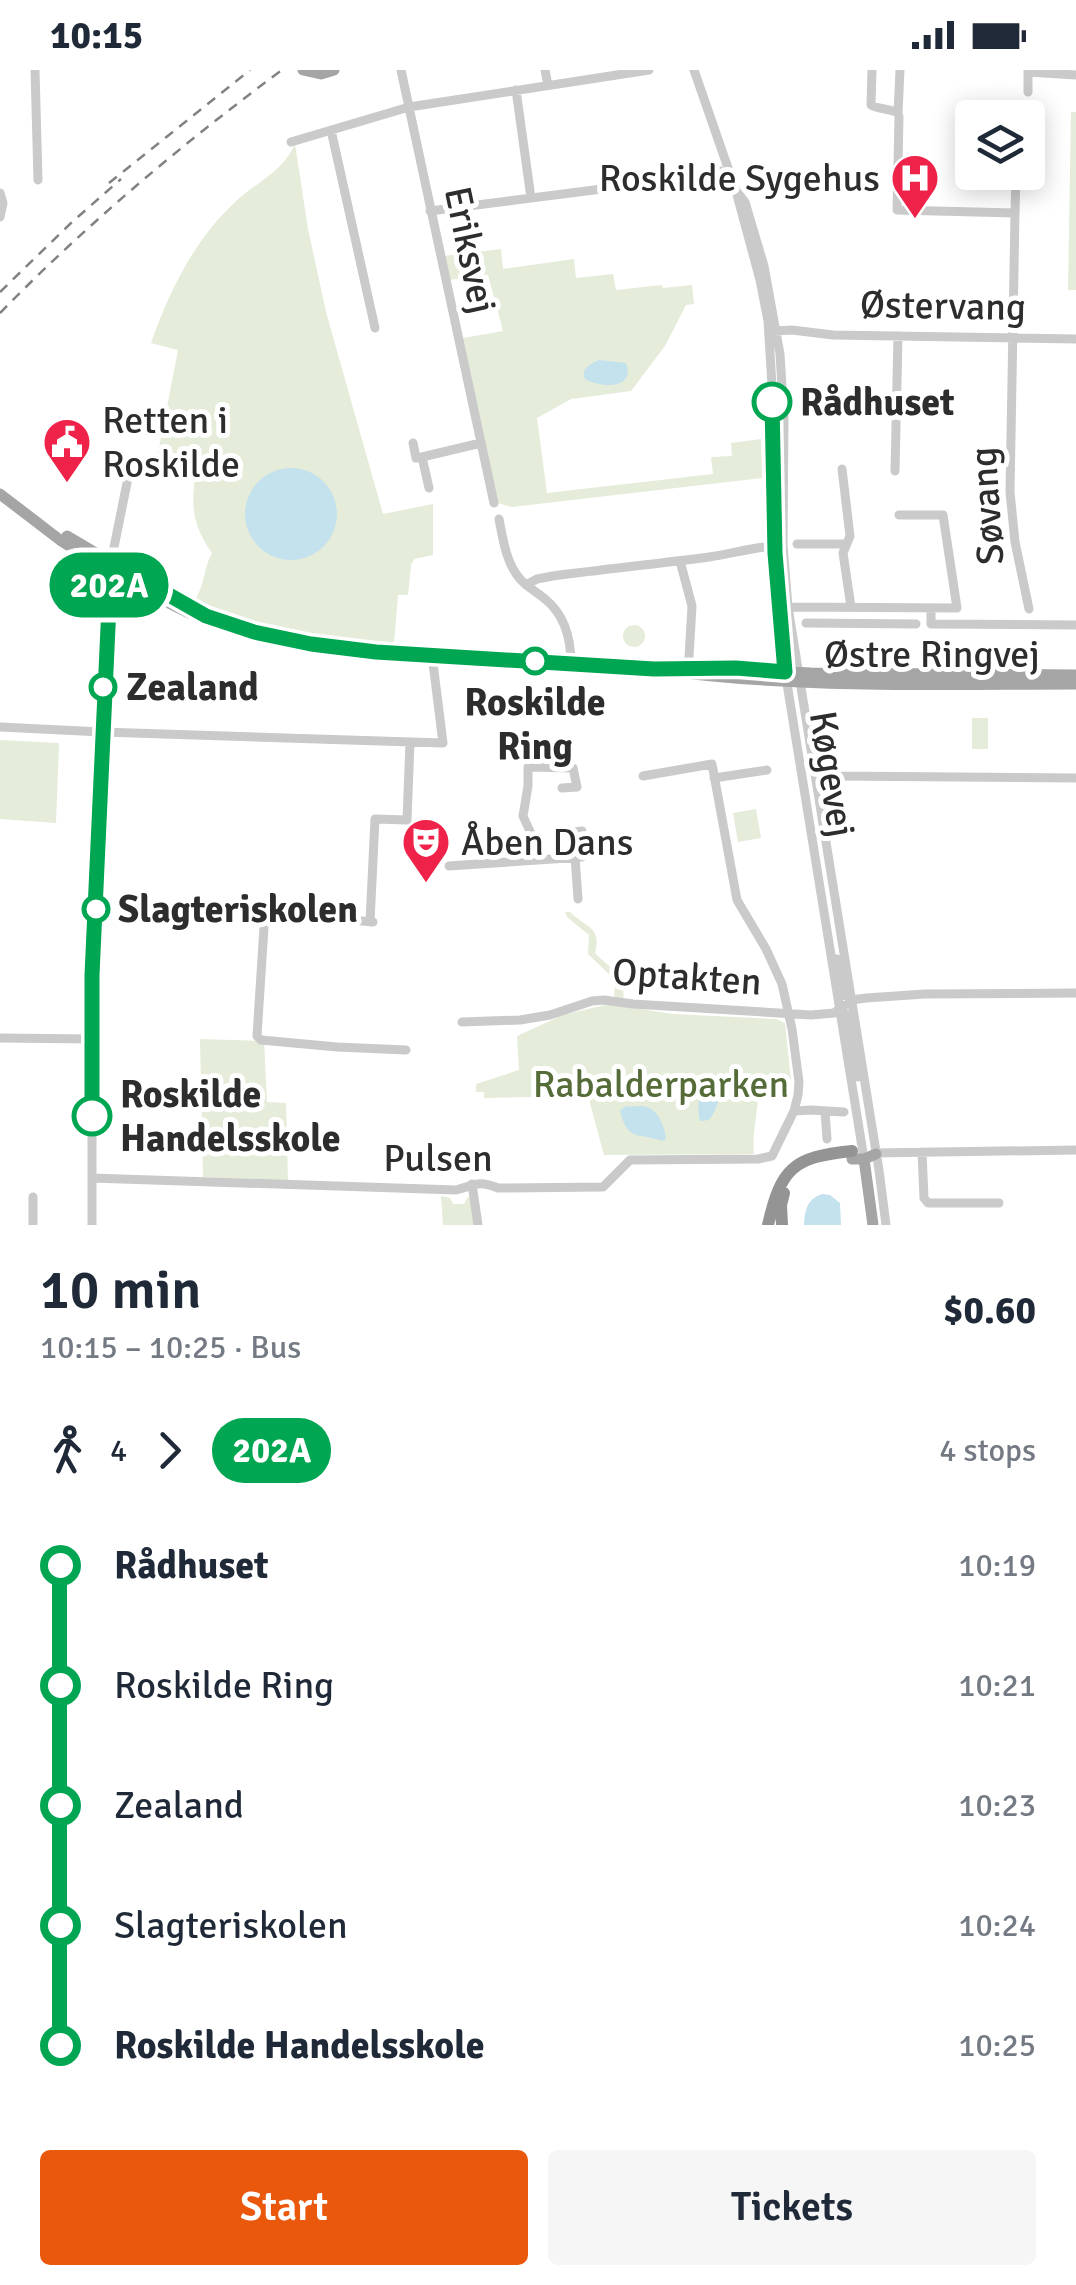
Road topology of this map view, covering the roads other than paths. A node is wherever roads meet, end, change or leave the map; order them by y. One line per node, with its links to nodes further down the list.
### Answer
1 (35, 70): 20 (street)
2 (303, 70): 3 (main road)
3 (334, 70)
4 (401, 70): 15 (street, Eriksvej)
5 (546, 70): 12 (street)
6 (649, 70): 12 (street)
7 (872, 70): 16 (street)
8 (900, 70): 16 (street)
9 (1028, 71): 11 (street); 14 (street)
10 (695, 73): 19 (street, Køgevej)
11 (1076, 74)
12 (548, 85): 13 (street)
13 (516, 90): 15 (street); 23 (street)
14 (1028, 92)
15 (409, 107): 17 (street); 24 (street, Eriksvej)
16 (898, 112): 25 (street)
17 (331, 130): 18 (street); 27 (street)
18 (291, 142)
19 (730, 173): 23 (street); 28 (street, Køgevej)
20 (38, 180)
21 (1016, 190): 25 (street, Søvang)
22 (0, 193): 26 (street)
23 (531, 198): 24 (street)
24 (430, 211): 33 (street, Eriksvej)
25 (1015, 212): 30 (street, Søvang)
26 (0, 217)
27 (375, 328)
28 (773, 335): 29 (street, Østervang); 45 (street, Køgevej)
29 (898, 336): 30 (street, Østervang); 36 (street)
30 (1012, 338): 31 (street, Østervang); 53 (street, Søvang)
31 (1076, 338)
32 (413, 443): 34 (street)
33 (481, 443): 34 (street); 40 (street, Eriksvej)
34 (422, 457): 38 (street)
35 (842, 469): 44 (street)
36 (895, 471)
37 (129, 474): 47 (street)
38 (429, 488)
39 (0, 494): 47 (main road)
40 (494, 502)
41 (899, 514): 52 (street)
42 (499, 519): 48 (street)
43 (797, 544): 44 (street)
44 (846, 544): 51 (street)
45 (779, 546): 46 (street); 49 (street, Køgevej)
46 (680, 561): 48 (street); 60 (street)
47 (110, 567): 58 (main road); 65 (street)
48 (526, 585): 59 (street)
49 (784, 607): 50 (street); 62 (street, Køgevej)
50 (819, 607): 51 (street); 55 (street)
51 (851, 607): 52 (street)
52 (931, 608): 57 (street)
53 (1029, 609)
54 (806, 623): 55 (street)
55 (819, 624): 56 (street)
56 (916, 624)
57 (1076, 625)
58 (432, 655): 59 (main road); 66 (street)
59 (571, 664): 60 (main road)
60 (688, 671): 62 (main road)
61 (1076, 675): 62 (main road, Østre Ringvej)
62 (793, 677): 63 (main road, Østre Ringvej); 68 (street, Køgevej); 78 (street, Køgevej)
63 (1076, 684)
64 (0, 726): 65 (street)
65 (102, 732): 66 (street); 85 (street)
66 (410, 742): 86 (street)
67 (766, 770): 70 (street)
68 (814, 770): 71 (street); 80 (street, Køgevej)
69 (643, 776): 70 (street)
70 (714, 778): 82 (street)
71 (1076, 778)
72 (562, 788): 75 (street)
73 (564, 833): 74 (street)
74 (575, 857): 75 (street); 77 (street)
75 (526, 860): 76 (street)
76 (449, 866)
77 (578, 899)
78 (825, 920): 80 (street); 81 (street, Køgevej)
79 (1076, 993): 80 (street)
80 (852, 1000): 81 (street); 87 (street, Køgevej)
81 (840, 1010): 82 (street, Optakten); 87 (street); 94 (street, Køgevej)
82 (789, 1015): 83 (street, Optakten); 88 (street, Optakten)
83 (462, 1022)
84 (0, 1038): 85 (street)
85 (92, 1040): 96 (street)
86 (406, 1050)
87 (867, 1102): 94 (street, Køgevej)
88 (794, 1111): 89 (street); 95 (street, Optakten)
89 (825, 1111): 90 (street); 91 (street)
90 (844, 1112)
91 (827, 1139)
92 (1076, 1150): 93 (street)
93 (922, 1152): 94 (street); 99 (street)
94 (862, 1155): 100 (main road, Køgevej); 104 (highway); 105 (highway)
95 (772, 1156): 97 (street, Pulsen)
96 (92, 1178): 97 (street, Pulsen); 102 (street)
97 (472, 1184): 103 (street)
98 (33, 1197): 101 (street)
99 (999, 1203)
100 (881, 1224)
101 (32, 1225)
102 (92, 1225)
103 (478, 1225)
104 (768, 1225)
105 (782, 1225)

